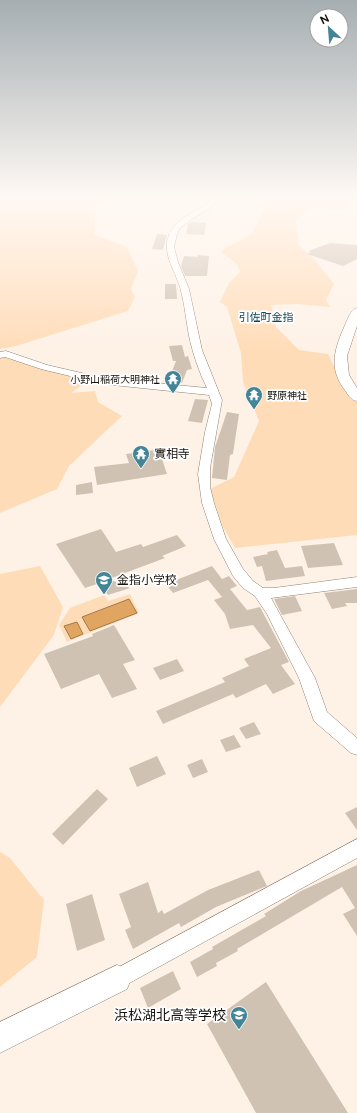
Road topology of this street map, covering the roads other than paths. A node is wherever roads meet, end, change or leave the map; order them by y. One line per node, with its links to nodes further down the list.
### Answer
1 (171, 248): 4 (street)
2 (357, 312): 5 (street)
3 (0, 355): 4 (street)
4 (213, 392): 7 (street)
5 (357, 397)
6 (357, 582): 7 (street)
7 (260, 592): 8 (street)
8 (357, 748)
9 (357, 848): 10 (street)
10 (117, 979): 11 (street)
11 (0, 1038)

